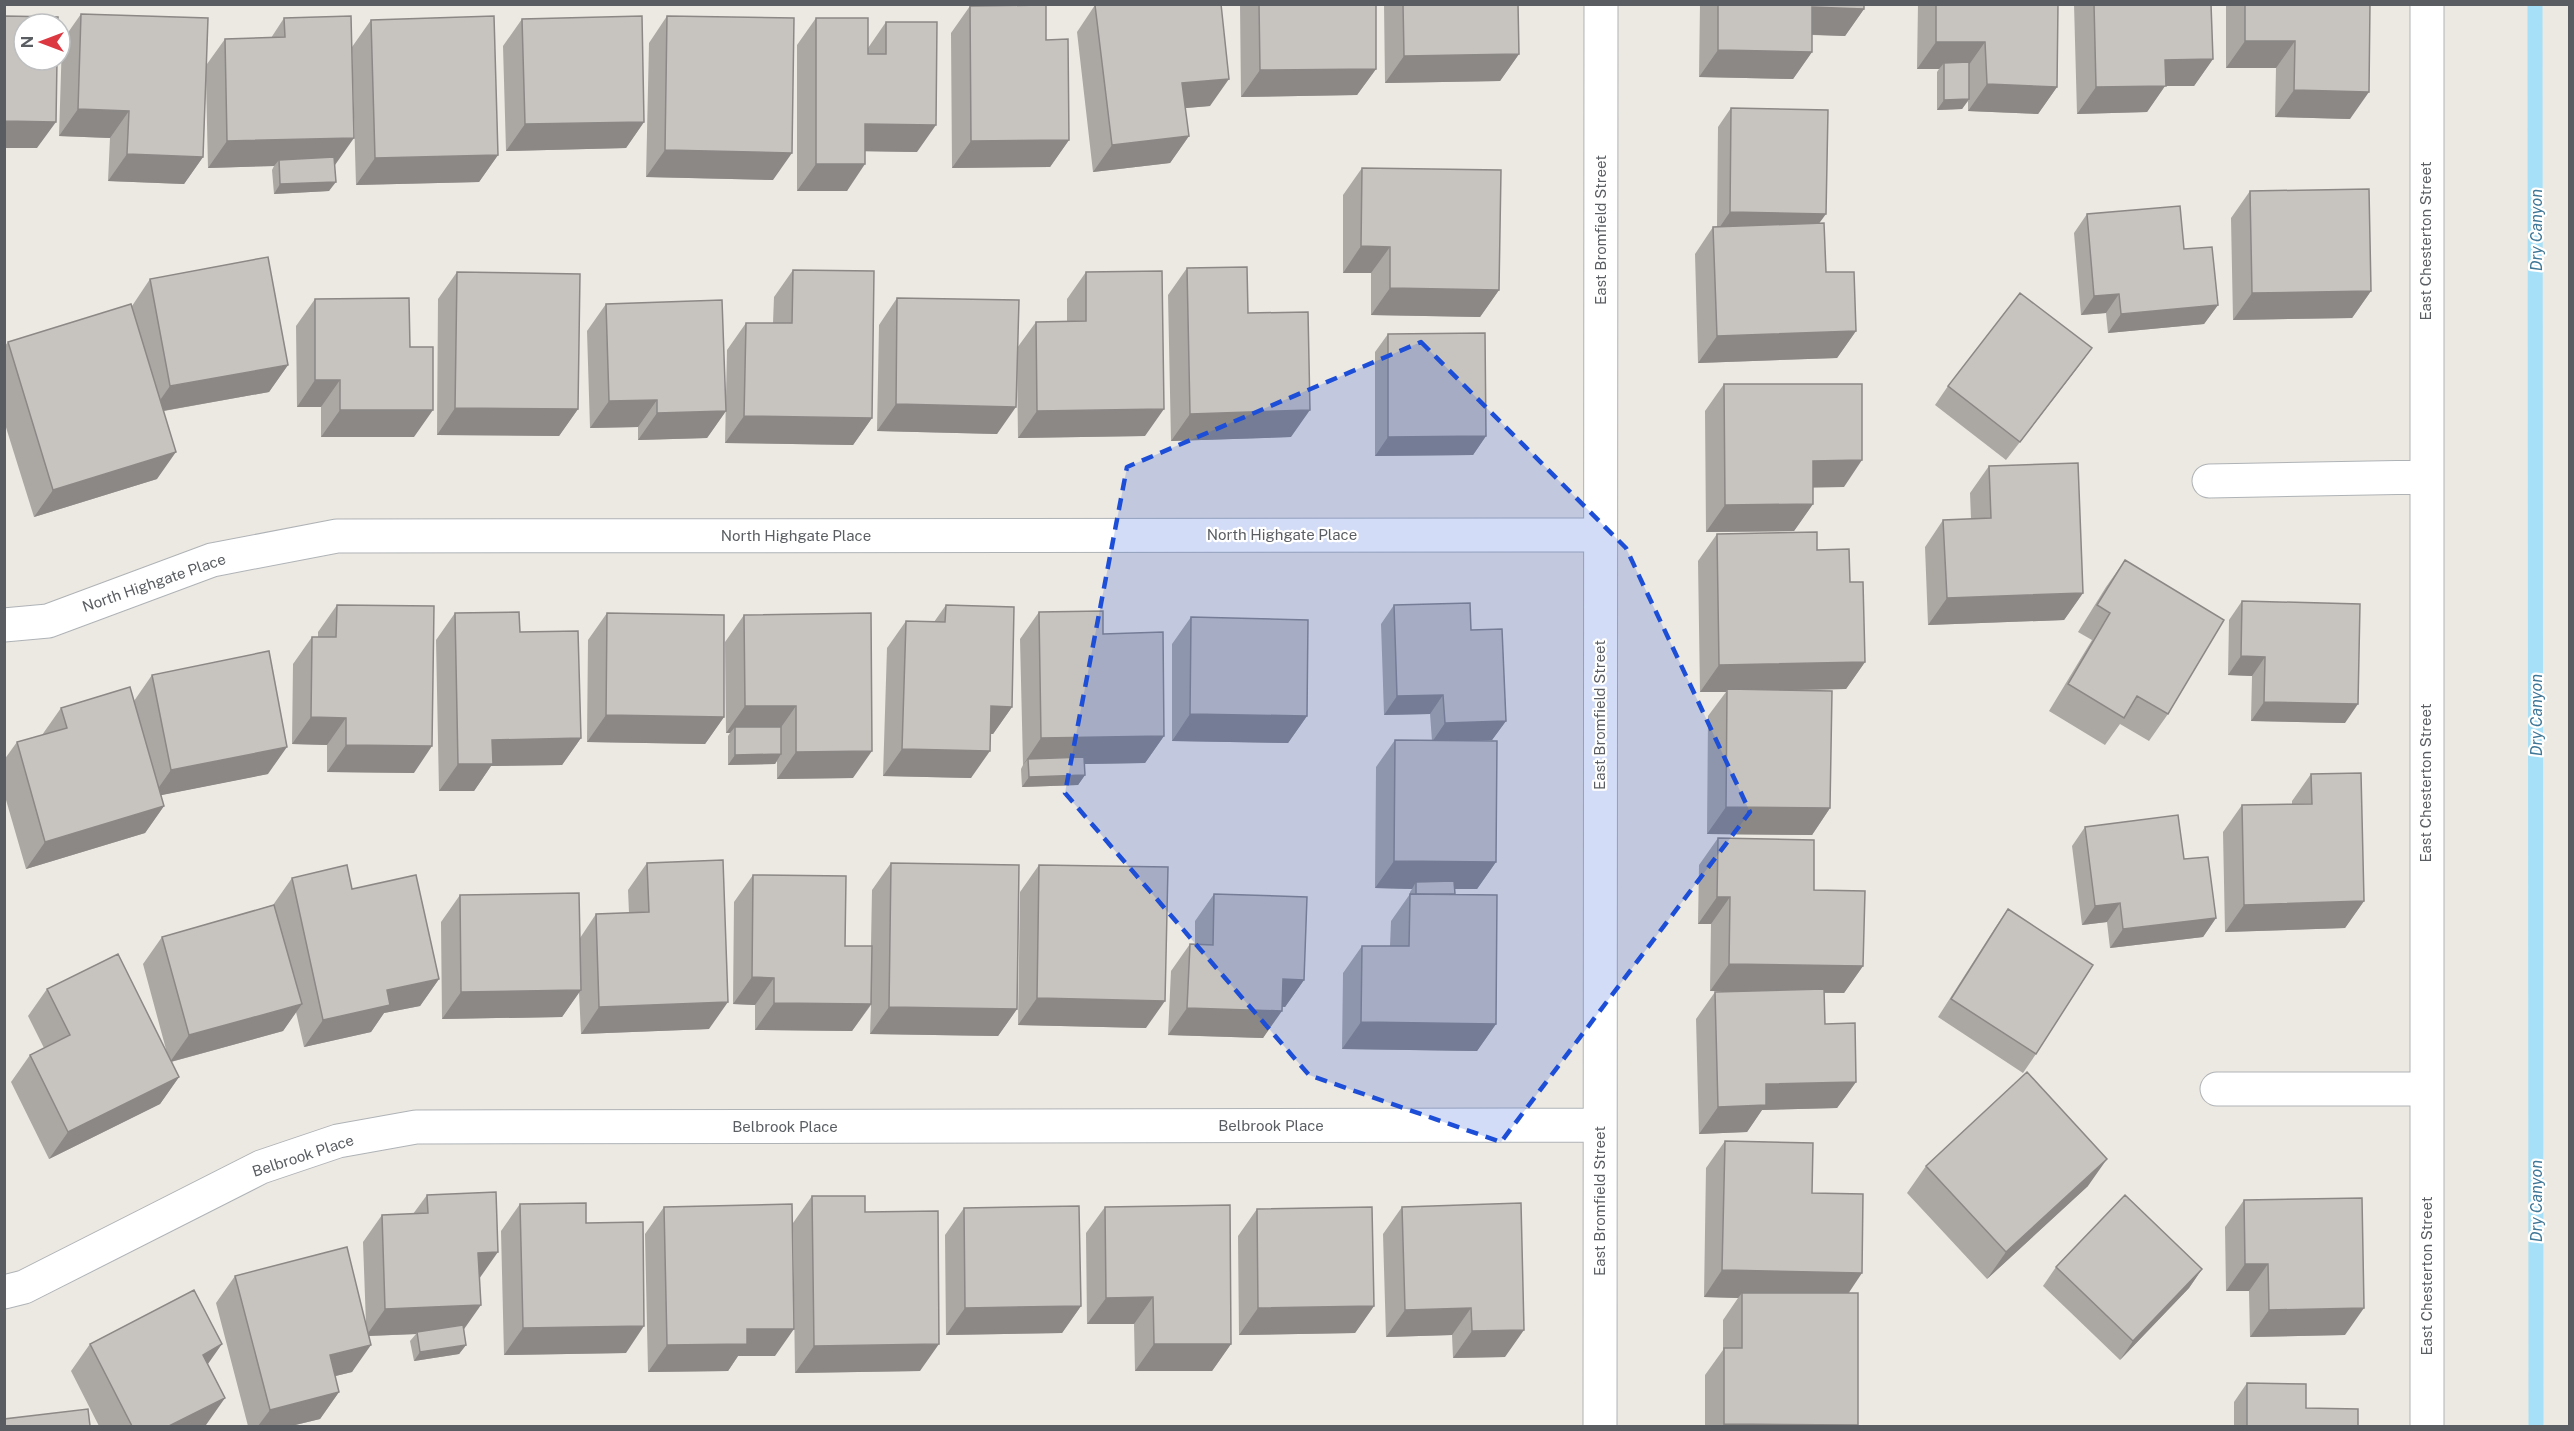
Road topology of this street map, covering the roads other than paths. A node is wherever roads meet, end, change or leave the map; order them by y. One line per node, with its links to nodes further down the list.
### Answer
1 (1601, 4): 5 (street, East Bromfield Street)
2 (2427, 4): 3 (street, East Chesterton Street)
3 (2426, 477): 4 (street); 8 (street, East Chesterton Street)
4 (2209, 481)
5 (1600, 535): 6 (street, North Highgate Place); 9 (street, East Bromfield Street)
6 (4, 625)
7 (2217, 1089): 8 (street)
8 (2426, 1089): 12 (street, East Chesterton Street)
9 (1600, 1125): 10 (street, Belbrook Place); 11 (street, East Bromfield Street)
10 (4, 1292)
11 (1600, 1426)
12 (2427, 1426)

